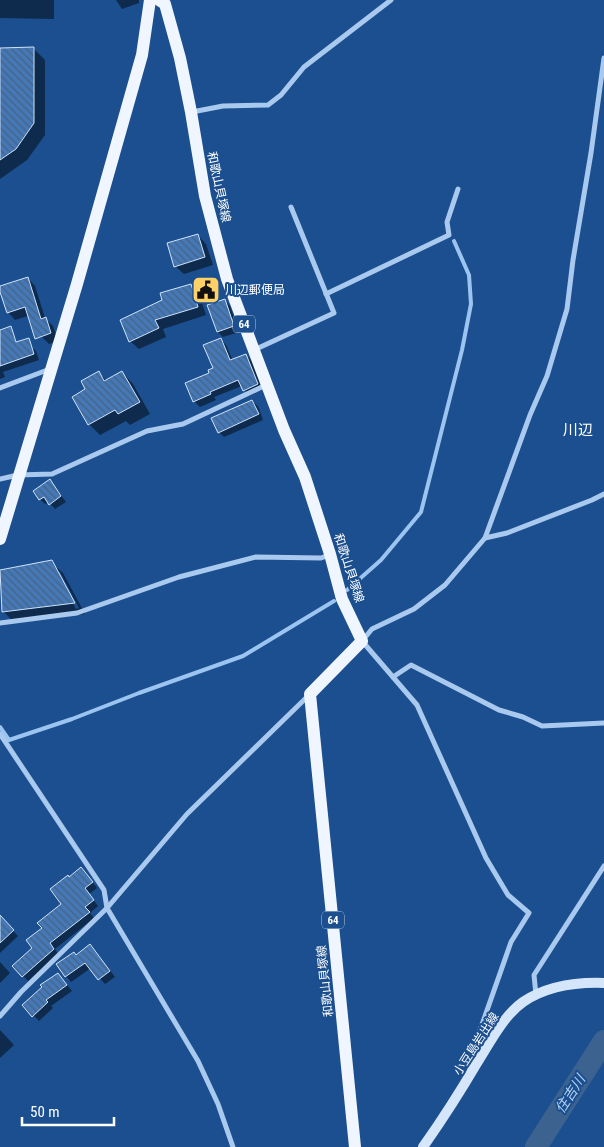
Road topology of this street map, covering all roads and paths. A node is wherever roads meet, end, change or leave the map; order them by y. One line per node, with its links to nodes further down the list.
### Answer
1 (150, 0): 10 (main road)
2 (159, 0): 5 (main road, 和歌山貝塚線 / 64)
3 (391, 0): 5 (street)
4 (604, 58): 16 (street)
5 (191, 112): 9 (main road, 和歌山貝塚線 / 64)
6 (458, 189): 8 (street)
7 (291, 207): 8 (street)
8 (326, 294): 9 (street)
9 (254, 350): 11 (main road, 和歌山貝塚線 / 64)
10 (50, 369): 12 (street); 13 (main road)
11 (267, 385): 13 (street); 18 (main road, 和歌山貝塚線 / 64)
12 (0, 388)
13 (18, 475): 14 (street); 17 (main road)
14 (0, 479)
15 (604, 494): 16 (street)
16 (485, 538): 20 (street)
17 (0, 539)
18 (330, 554): 19 (street); 20 (main road, 和歌山貝塚線 / 64)
19 (0, 623)
20 (362, 641): 21 (street); 22 (main road)
21 (393, 677): 23 (street); 30 (street)
22 (310, 694): 26 (street); 32 (main road, 和歌山貝塚線 / 64)
23 (604, 723)
24 (0, 734): 26 (street)
25 (604, 866): 28 (street)
26 (107, 908): 29 (street); 31 (street)
27 (604, 983): 28 (main road, 小豆島岩出線)
28 (536, 995): 30 (main road, 小豆島岩出線)
29 (0, 1016)
30 (469, 1076): 33 (main road, 小豆島岩出線)
31 (233, 1147)
32 (355, 1147)
33 (422, 1147)

